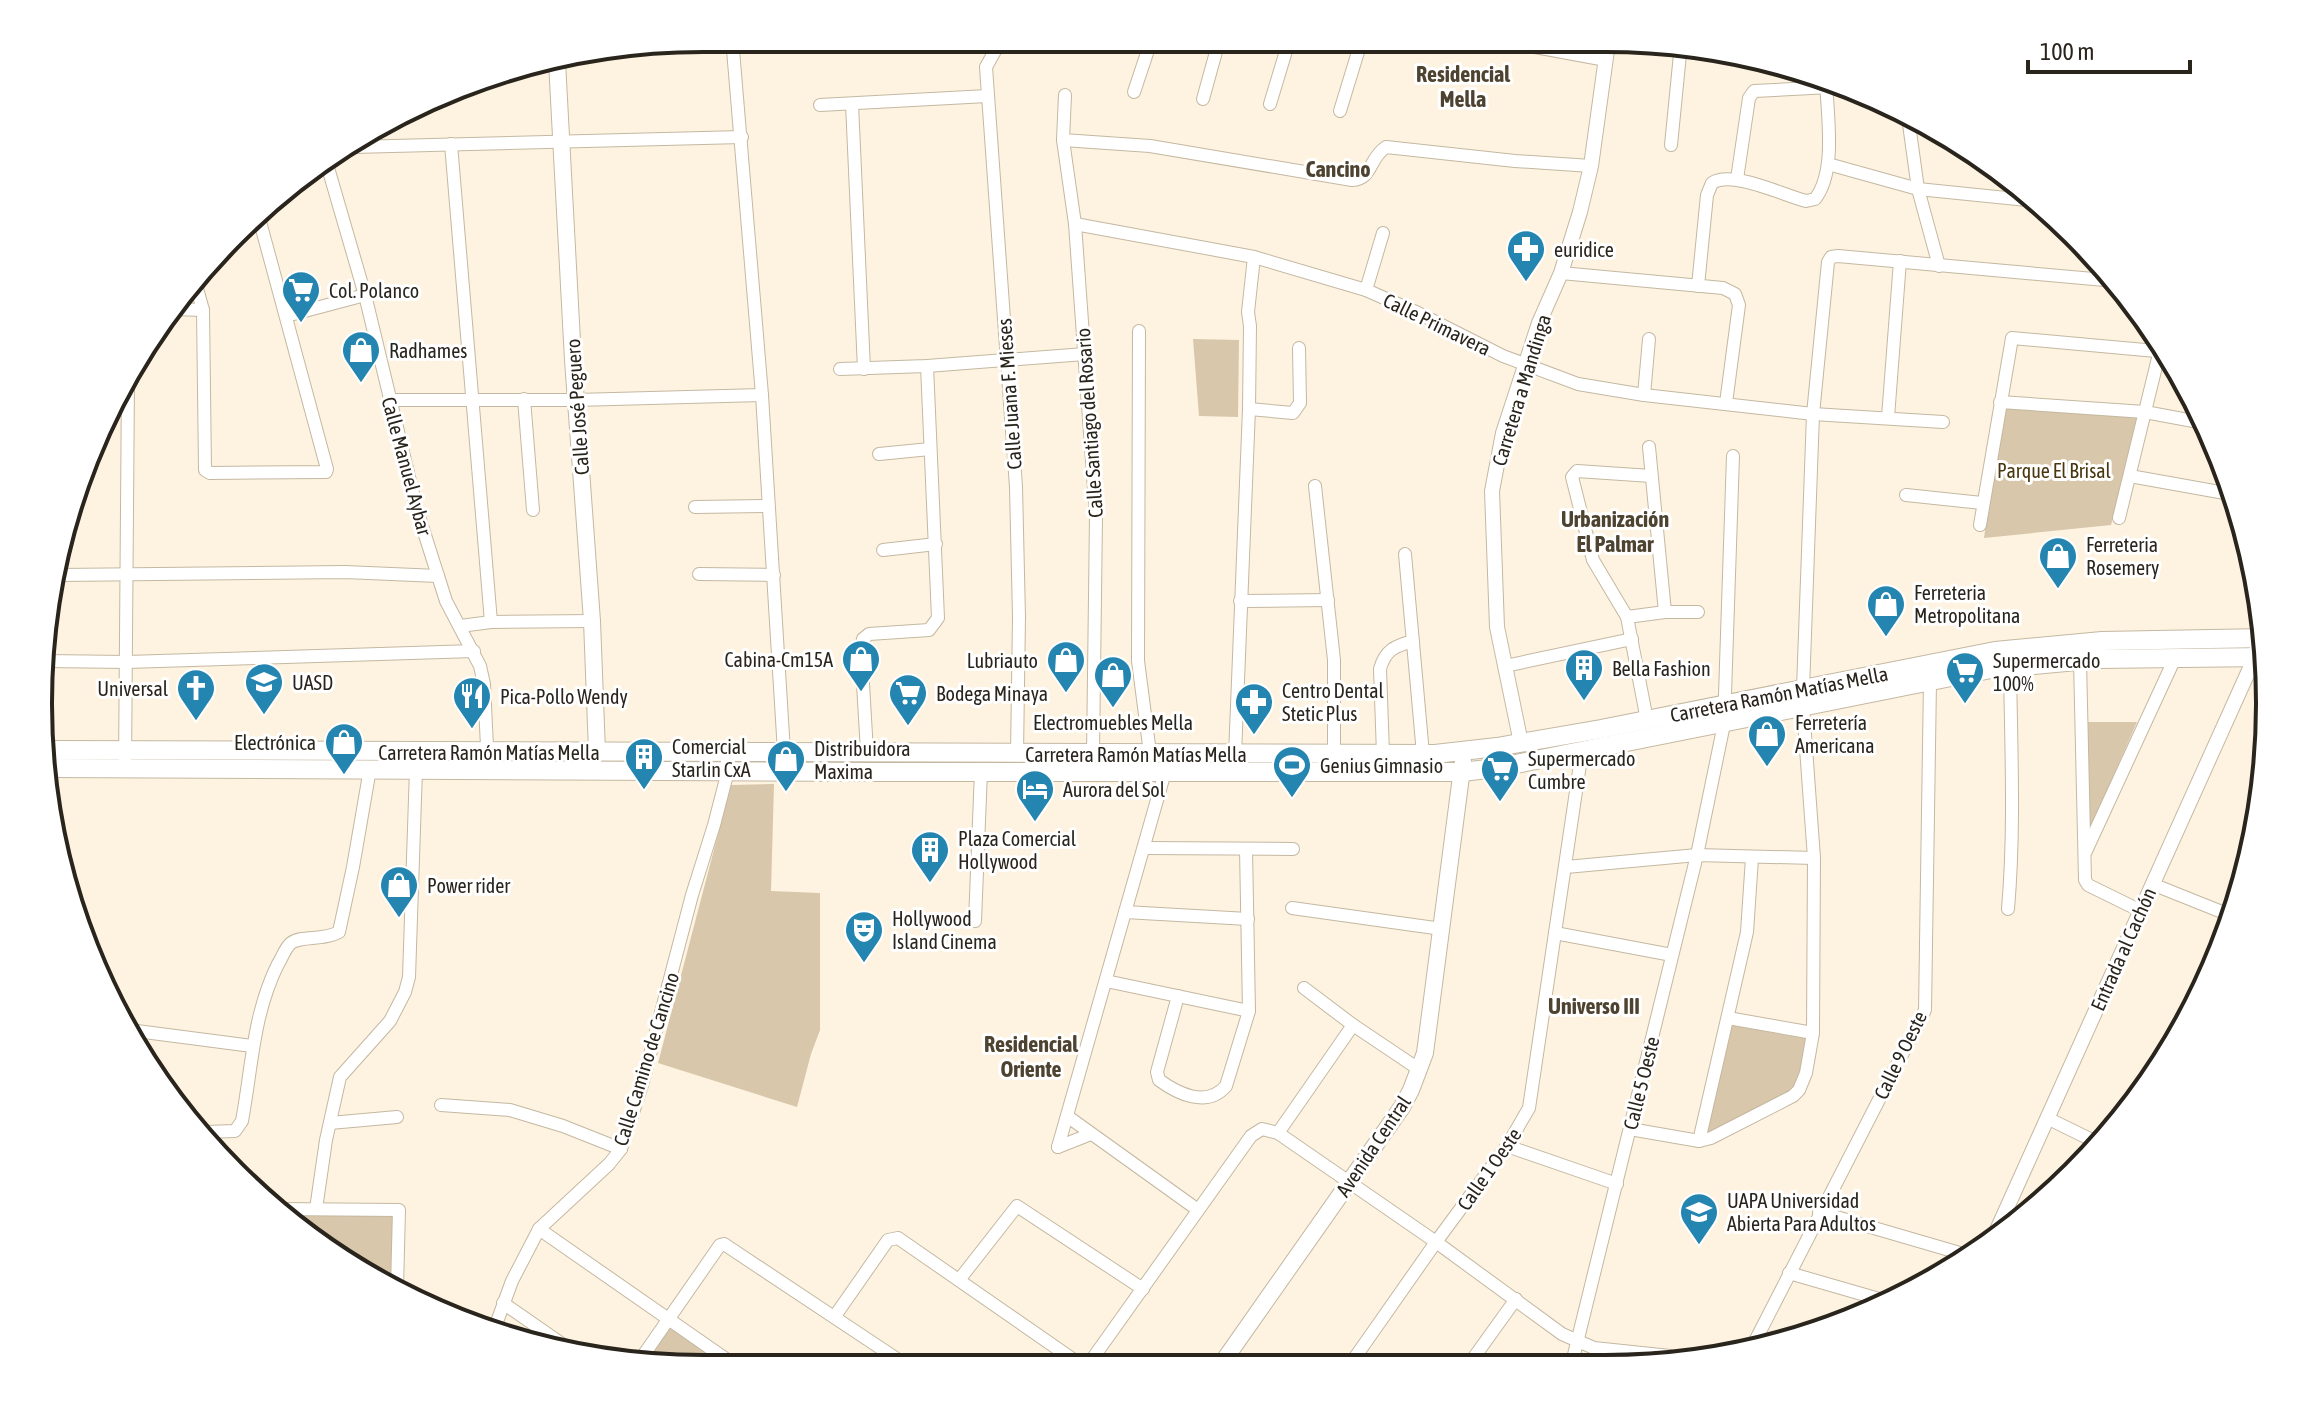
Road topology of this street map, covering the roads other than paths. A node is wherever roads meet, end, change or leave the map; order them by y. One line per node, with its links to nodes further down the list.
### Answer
1 (733, 52): 23 (street)
2 (994, 52): 16 (street, Calle Juana F. Mieses)
3 (1147, 52): 13 (street)
4 (1216, 52): 17 (street)
5 (1286, 52): 19 (street)
6 (1358, 52): 21 (street)
7 (1562, 52): 10 (street)
8 (1607, 52): 10 (street, Carretera a Mandinga)
9 (1680, 57): 27 (street)
10 (1606, 60): 30 (street, Carretera a Mandinga)
11 (557, 69): 25 (main road, Calle José Peguero)
12 (1808, 85): 32 (street)
13 (1134, 92)
14 (1826, 92): 29 (street)
15 (1065, 95): 24 (street, Calle Santiago del Rosario)
16 (987, 96): 18 (street); 55 (street, Calle Juana F. Mieses)
17 (1203, 99)
18 (852, 104): 20 (street); 60 (street)
19 (1270, 104)
20 (820, 105)
21 (1340, 111)
22 (1914, 130): 33 (street)
23 (742, 137): 25 (street); 61 (street)
24 (1063, 140): 30 (street); 35 (street, Calle Santiago del Rosario)
25 (562, 141): 26 (street); 67 (main road, Calle José Peguero)
26 (451, 144): 28 (street); 64 (street)
27 (1671, 145)
28 (366, 147)
29 (1828, 164): 32 (street); 33 (street)
30 (1591, 166): 41 (street, Carretera a Mandinga)
31 (329, 171): 46 (street, Calle Manuel Aybar)
32 (1737, 179): 43 (street)
33 (1918, 189): 34 (street); 40 (street)
34 (2016, 199)
35 (1075, 224): 38 (street, Calle Primavera); 54 (street, Calle Santiago del Rosario)
36 (261, 226): 49 (street)
37 (1383, 233): 44 (street)
38 (1254, 257): 44 (street, Calle Primavera); 70 (street)
39 (1900, 261): 40 (street); 72 (street); 73 (street)
40 (1939, 266): 42 (street)
41 (1561, 273): 43 (street); 57 (street, Carretera a Mandinga)
42 (2099, 280)
43 (1698, 286): 69 (street)
44 (1366, 290): 57 (street, Calle Primavera)
45 (198, 293): 48 (street)
46 (365, 295): 49 (street); 66 (street, Calle Manuel Aybar)
47 (185, 309): 48 (street)
48 (203, 310): 49 (street)
49 (286, 316)
50 (1139, 331): 132 (street)
51 (1649, 339): 62 (street)
52 (1299, 348): 70 (street)
53 (2150, 348): 68 (street)
54 (1085, 354): 55 (street); 131 (street, Calle Santiago del Rosario)
55 (1007, 361): 58 (street); 133 (street, Calle Juana F. Mieses)
56 (2159, 363): 71 (street)
57 (1525, 364): 62 (street, Calle Primavera); 117 (street, Carretera a Mandinga)
58 (927, 366): 60 (street); 77 (street)
59 (840, 369): 60 (street)
60 (864, 369)
61 (762, 395): 67 (street); 86 (street)
62 (1644, 395): 69 (street, Calle Primavera)
63 (128, 399): 97 (street)
64 (474, 399): 65 (street); 66 (street); 105 (street)
65 (524, 399): 67 (street); 88 (street)
66 (389, 400): 98 (street, Calle Manuel Aybar)
67 (576, 400): 104 (main road, Calle José Peguero)
68 (2000, 402): 71 (street); 85 (street)
69 (1726, 403): 72 (street, Calle Primavera)
70 (1249, 409): 100 (street)
71 (2145, 412): 74 (street); 81 (street)
72 (1813, 414): 73 (street, Calle Primavera); 120 (street)
73 (1888, 417): 75 (street, Calle Primavera)
74 (2191, 421)
75 (1943, 422)
76 (1649, 447): 80 (street)
77 (930, 449): 78 (street); 91 (street)
78 (879, 454)
79 (1733, 456): 121 (street, Calle 5 Oeste)
80 (1651, 476): 101 (street); 103 (street)
81 (2130, 476): 83 (street); 89 (street)
82 (1315, 486): 99 (street)
83 (2220, 492)
84 (1906, 495): 85 (street)
85 (1982, 503): 90 (street)
86 (768, 506): 87 (street); 96 (street)
87 (695, 507)
88 (533, 510)
89 (2119, 518)
90 (1980, 525)
91 (936, 544): 92 (street); 129 (street)
92 (883, 550)
93 (1405, 554): 108 (street)
94 (699, 574): 96 (street)
95 (65, 575): 97 (street)
96 (774, 575): 128 (street)
97 (127, 576): 98 (street); 116 (street)
98 (438, 576): 106 (street, Calle Manuel Aybar)
99 (1328, 600): 100 (street); 134 (street)
100 (1240, 601): 137 (street)
101 (1665, 612): 102 (street); 103 (street)
102 (1698, 612)
103 (1627, 617): 107 (street)
104 (592, 621): 105 (street); 126 (main road, Calle José Peguero)
105 (491, 622): 106 (street)
106 (460, 626): 111 (street, Calle Manuel Aybar)
107 (1632, 639): 117 (street); 122 (street)
108 (1413, 641): 135 (street); 136 (street)
109 (2253, 648): 120 (main road, Carretera Ramón Matías Mella)
110 (2254, 649): 112 (main road, Carretera Ramón Matías Mella)
111 (474, 651): 116 (street); 139 (street, Calle Manuel Aybar)
112 (2175, 658): 113 (main road, Carretera Ramón Matías Mella); 150 (street)
113 (2080, 660): 118 (main road, Carretera Ramón Matías Mella); 150 (street)
114 (53, 661): 116 (street)
115 (2255, 661): 155 (street, Entrada al Cachón)
116 (127, 662): 138 (street)
117 (1505, 666): 123 (street, Carretera a Mandinga)
118 (2010, 666): 119 (main road, Carretera Ramón Matías Mella); 157 (street)
119 (1930, 681): 120 (main road, Carretera Ramón Matías Mella); 194 (street, Calle 9 Oeste)
120 (1803, 698): 121 (main road, Carretera Ramón Matías Mella); 153 (street)
121 (1725, 714): 122 (main road, Carretera Ramón Matías Mella); 125 (main road, Carretera Ramón Matías Mella); 151 (street, Calle 5 Oeste)
122 (1647, 720): 123 (main road, Carretera Ramón Matías Mella)
123 (1521, 743): 130 (main road, Carretera Ramón Matías Mella)
124 (54, 751): 138 (main road, Carretera Ramón Matías Mella)
125 (1582, 751): 146 (main road, Carretera Ramón Matías Mella); 154 (street, Calle 1 Oeste)
126 (597, 752): 127 (main road, Carretera Ramón Matías Mella); 139 (main road, Carretera Ramón Matías Mella)
127 (726, 752): 128 (main road, Carretera Ramón Matías Mella); 144 (street, Calle Camino de Cancino)
128 (784, 752): 129 (main road, Carretera Ramón Matías Mella)
129 (867, 752): 133 (main road, Carretera Ramón Matías Mella)
130 (1464, 752): 136 (main road, Carretera Ramón Matías Mella); 146 (main road, Avenida Central)
131 (1093, 753): 132 (main road, Carretera Ramón Matías Mella); 133 (main road, Carretera Ramón Matías Mella)
132 (1150, 753): 140 (main road, Carretera Ramón Matías Mella)
133 (1017, 754)
134 (1334, 754): 135 (main road, Carretera Ramón Matías Mella); 137 (main road, Carretera Ramón Matías Mella)
135 (1383, 754): 136 (main road, Carretera Ramón Matías Mella)
136 (1423, 754)
137 (1235, 755): 140 (main road, Carretera Ramón Matías Mella)
138 (126, 759): 139 (main road, Carretera Ramón Matías Mella); 141 (main road, Carretera Ramón Matías Mella); 142 (main road, Carretera Ramón Matías Mella)
139 (488, 760): 143 (main road, Carretera Ramón Matías Mella); 144 (main road, Carretera Ramón Matías Mella)
140 (1168, 763): 145 (main road, Carretera Ramón Matías Mella); 146 (main road, Carretera Ramón Matías Mella); 147 (street)
141 (55, 767)
142 (370, 769): 143 (main road, Carretera Ramón Matías Mella); 174 (street)
143 (416, 769): 180 (street)
144 (728, 771): 145 (main road, Carretera Ramón Matías Mella); 188 (street, Calle Camino de Cancino)
145 (981, 771): 162 (street)
146 (1462, 772): 163 (main road, Avenida Central)
147 (1144, 848): 148 (street); 159 (street)
148 (1246, 849): 149 (street); 161 (street)
149 (1293, 849)
150 (2084, 854): 158 (street)
151 (1697, 855): 152 (street); 154 (street); 165 (street, Calle 5 Oeste)
152 (1752, 858): 153 (street); 170 (street)
153 (1814, 858): 173 (street)
154 (1566, 867): 164 (street, Calle 1 Oeste)
155 (2152, 884): 158 (street, Entrada al Cachón); 160 (street)
156 (1292, 908): 163 (street)
157 (2008, 909)
158 (2141, 911): 179 (street, Entrada al Cachón)
159 (1125, 912): 161 (street); 166 (street)
160 (2221, 912)
161 (1248, 919): 169 (street)
162 (975, 921)
163 (1442, 929): 175 (main road, Avenida Central)
164 (1555, 933): 165 (street); 187 (street, Calle 1 Oeste)
165 (1672, 955): 181 (street, Calle 5 Oeste)
166 (1106, 981): 168 (street); 177 (street)
167 (1304, 988): 171 (street)
168 (1178, 996): 169 (street); 169 (street)
169 (1249, 1011)
170 (1728, 1018): 173 (street); 186 (street)
171 (1353, 1025): 175 (street); 183 (street)
172 (141, 1032): 174 (street)
173 (1813, 1033): 186 (street)
174 (252, 1046): 182 (street)
175 (1420, 1070): 189 (main road, Avenida Central)
176 (441, 1105): 188 (street)
177 (1067, 1116): 184 (street); 184 (street)
178 (397, 1117): 180 (street)
179 (2047, 1118): 185 (street); 195 (street, Entrada al Cachón)
180 (330, 1123): 192 (street)
181 (1630, 1129): 186 (street); 190 (street, Calle 5 Oeste)
182 (213, 1132)
183 (1278, 1133): 189 (street); 193 (street)
184 (1091, 1134): 193 (street)
185 (2089, 1139)
186 (1699, 1141)
187 (1507, 1146): 190 (street); 197 (street, Calle 1 Oeste)
188 (621, 1149): 196 (street, Calle Camino de Cancino)
189 (1349, 1182): 197 (street); 218 (main road, Avenida Central)
190 (1617, 1184): 211 (street, Calle 5 Oeste)
191 (294, 1209): 192 (street)
192 (316, 1209): 200 (street)
193 (1198, 1210): 202 (street)
194 (1819, 1212): 198 (street); 199 (street, Calle 9 Oeste)
195 (2008, 1214)
196 (539, 1229): 205 (street, Calle Camino de Cancino); 207 (street)
197 (1436, 1242): 204 (street); 219 (street, Calle 1 Oeste)
198 (1955, 1252)
199 (1789, 1273): 203 (street); 209 (street, Calle 9 Oeste)
200 (397, 1278)
201 (959, 1280): 202 (street); 206 (street); 216 (street)
202 (1143, 1289): 217 (street)
203 (1872, 1297)
204 (1516, 1299): 211 (street); 220 (street)
205 (503, 1303): 208 (street, Calle Camino de Cancino); 210 (street)
206 (835, 1316): 207 (street); 215 (street)
207 (669, 1319): 212 (street); 214 (street)
208 (497, 1321)
209 (1757, 1336)
210 (551, 1337)
211 (1577, 1342): 213 (street); 221 (street, Calle 5 Oeste)
212 (646, 1352)
213 (1650, 1353)
214 (720, 1355)
215 (892, 1355)
216 (1067, 1355)
217 (1095, 1355)
218 (1228, 1355)
219 (1357, 1355)
220 (1476, 1355)
221 (1574, 1355)

